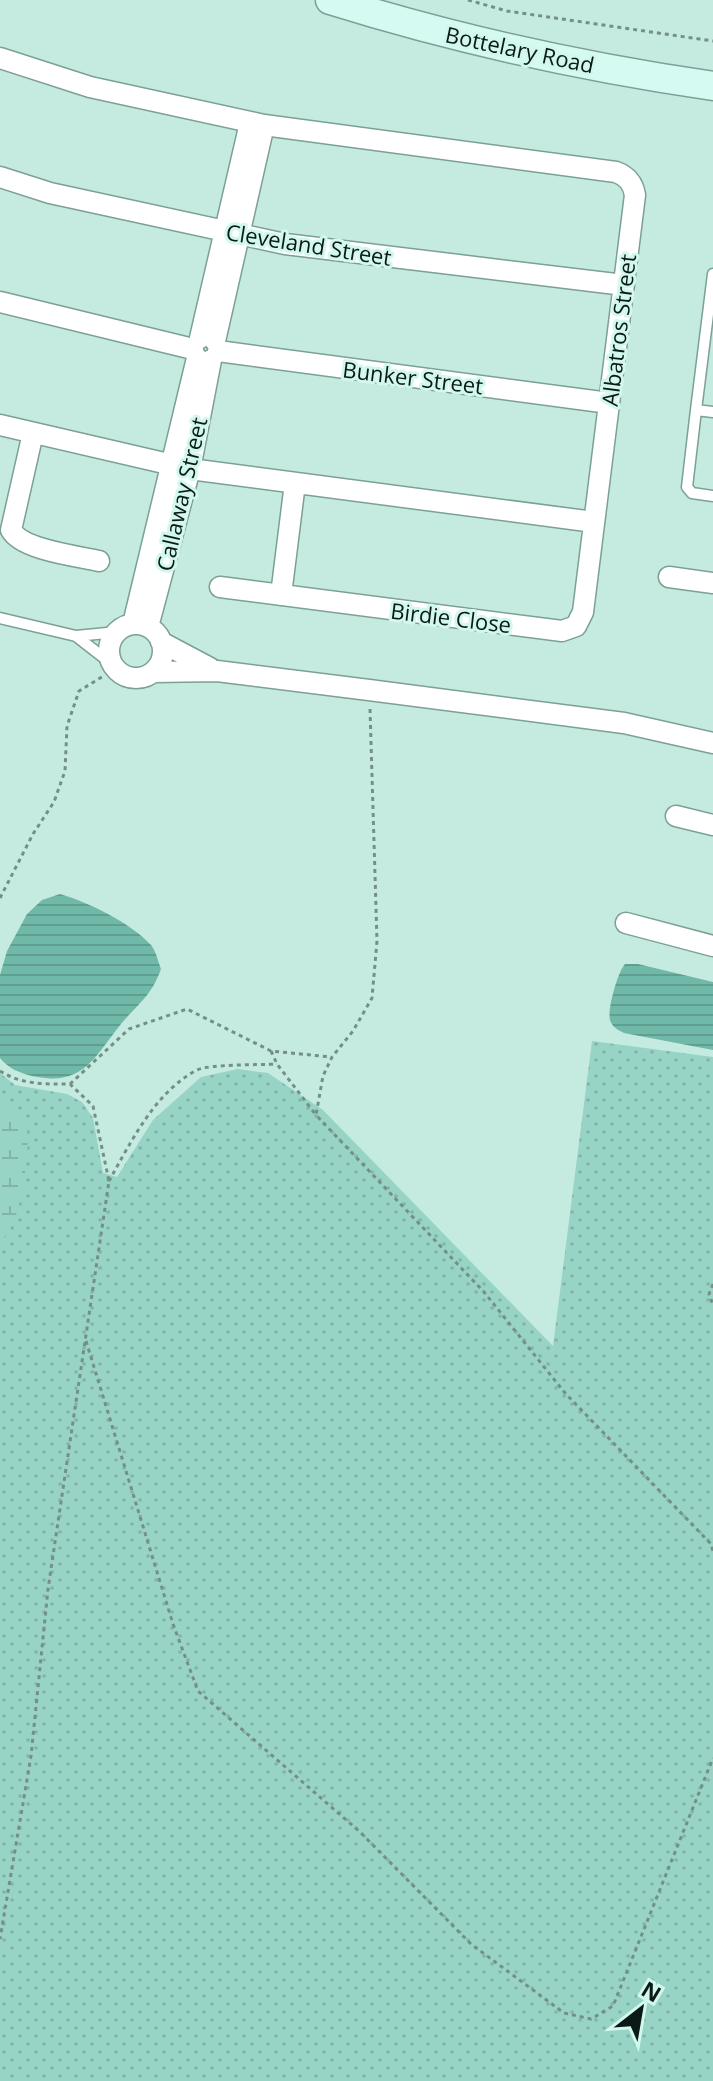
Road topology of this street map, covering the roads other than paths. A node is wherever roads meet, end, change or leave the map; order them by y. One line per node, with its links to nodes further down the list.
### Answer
1 (330, 0): 3 (main road, Bottelary Road)
2 (0, 58): 4 (street, Albatros Street)
3 (713, 86)
4 (257, 124): 6 (street, Callaway Street); 8 (street, Albatros Street)
5 (0, 177): 6 (street, Cleveland Street)
6 (232, 234): 8 (street, Cleveland Street); 10 (street, Callaway Street)
7 (713, 274): 12 (lane)
8 (624, 285): 11 (street, Albatros Street)
9 (0, 302): 10 (street, Bunker Street)
10 (206, 350): 11 (street, Bunker Street); 16 (street, Callaway Street)
11 (609, 403): 19 (street, Albatros Street)
12 (696, 410): 13 (lane); 18 (lane)
13 (713, 412)
14 (0, 425): 15 (street)
15 (33, 433): 16 (street); 20 (street)
16 (181, 467): 17 (street); 26 (street, Callaway Street)
17 (295, 483): 19 (street); 24 (street)
18 (713, 496)
19 (594, 522): 24 (street, Birdie Close)
20 (99, 561)
21 (669, 577): 22 (street)
22 (713, 583)
23 (220, 587): 24 (street, Birdie Close)
24 (281, 595)
25 (0, 618): 27 (lane)
26 (140, 631): 27 (lane); 28 (street); 29 (street); 30 (street)
27 (76, 636): 28 (lane)
28 (114, 667): 30 (street)
29 (217, 671): 30 (street); 31 (street)
30 (153, 672)
31 (713, 743)
32 (676, 816): 33 (street)
33 (713, 825)
34 (626, 923): 35 (street)
35 (713, 946)

